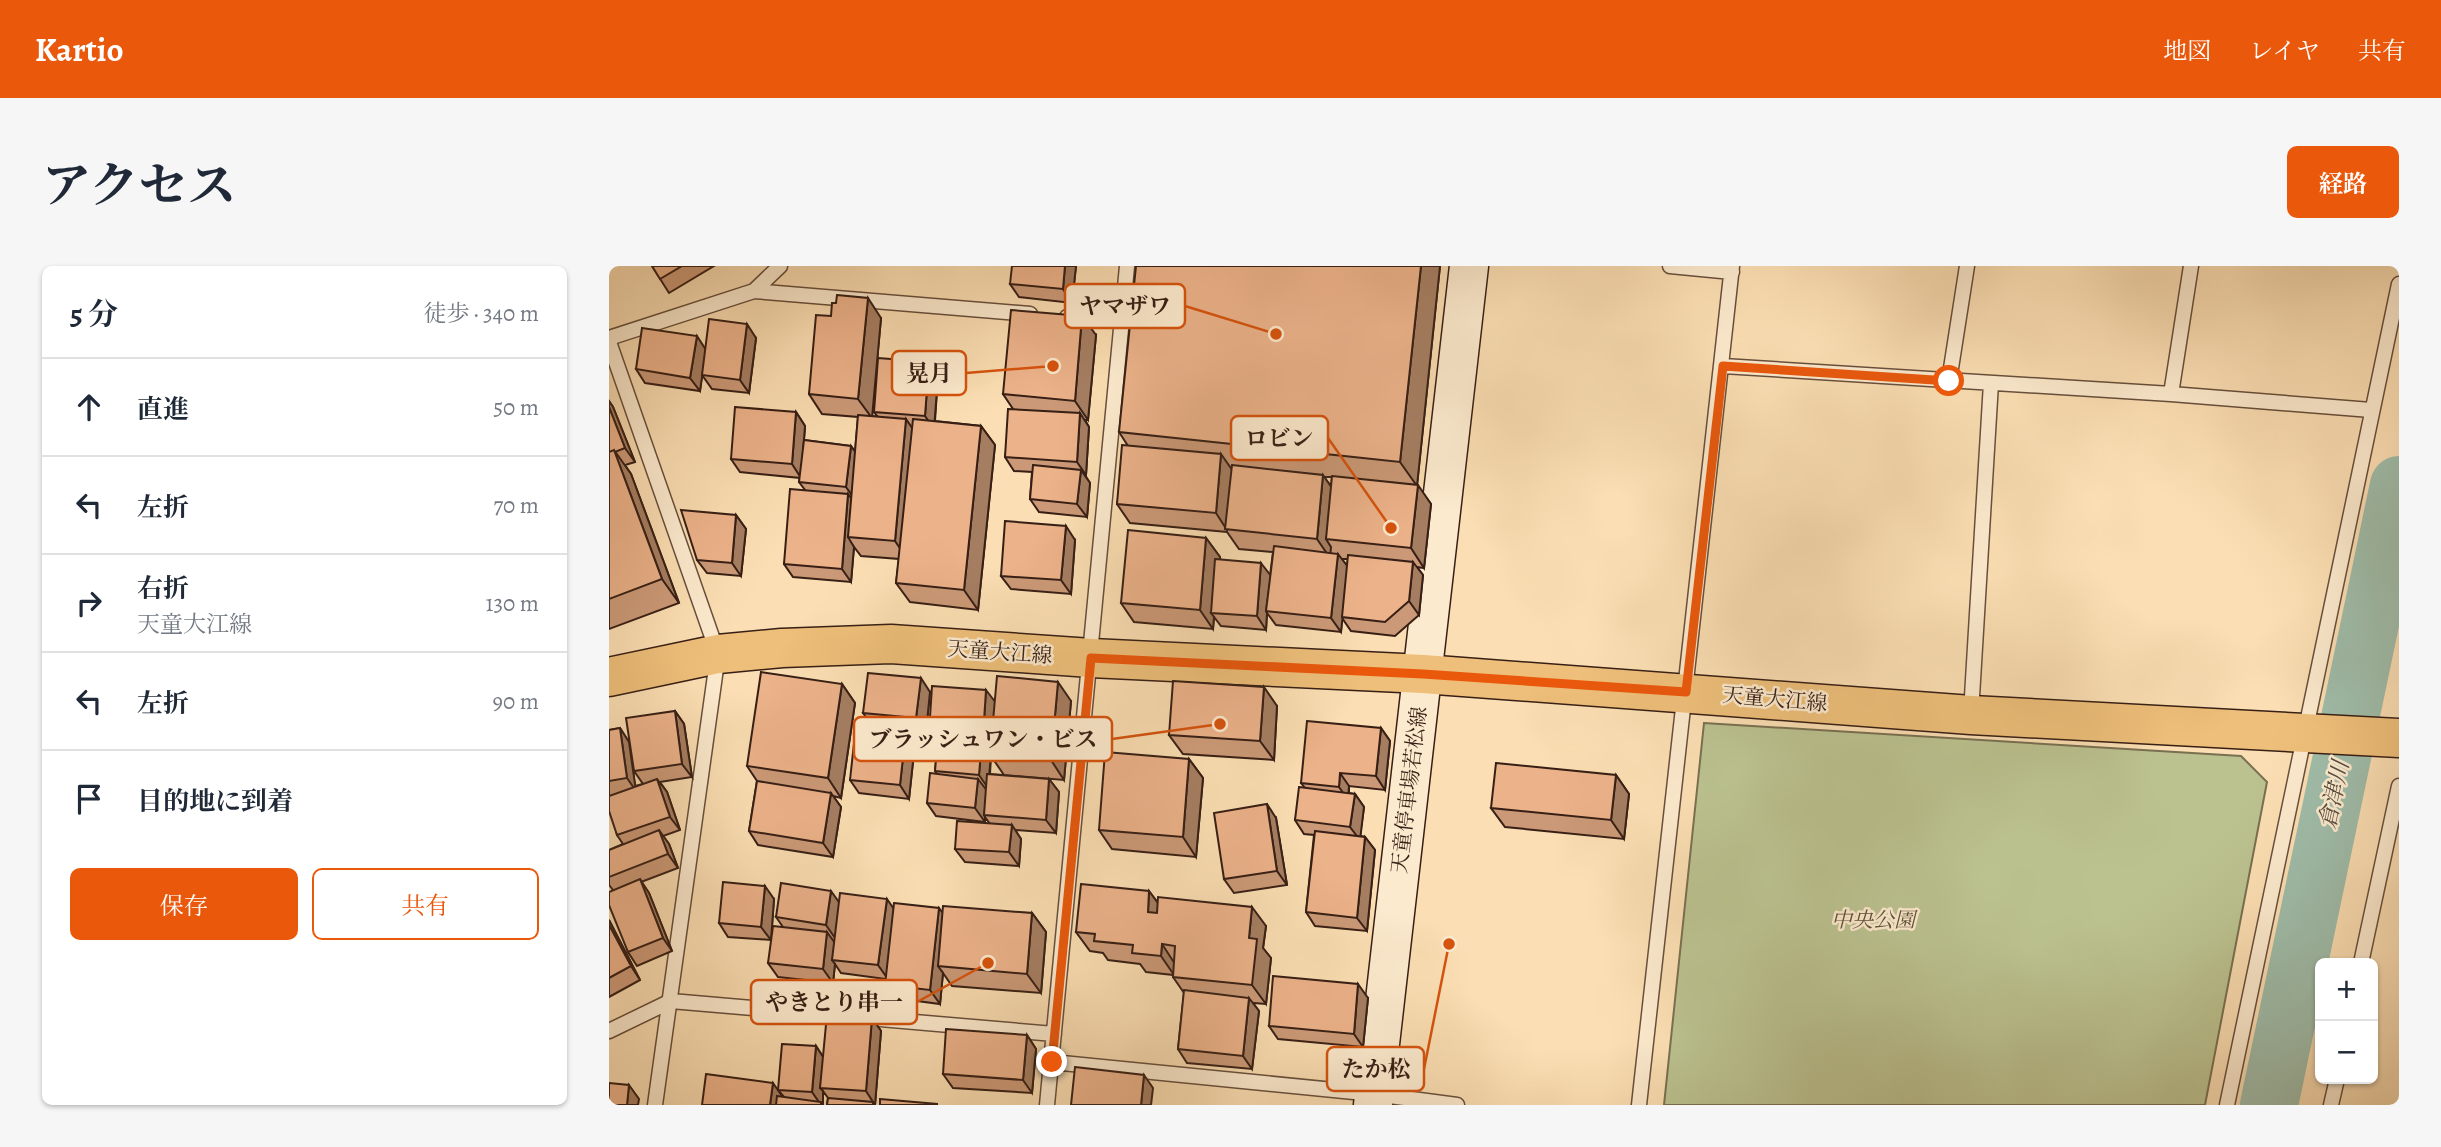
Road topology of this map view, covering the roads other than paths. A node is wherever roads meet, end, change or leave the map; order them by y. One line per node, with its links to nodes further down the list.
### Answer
1 (780, 266): 9 (lane)
2 (1127, 266): 10 (lane)
3 (1469, 266): 19 (main road, 天童停車場若松線)
4 (1670, 266): 7 (lane)
5 (1967, 266): 13 (lane)
6 (2191, 266): 15 (lane)
7 (1732, 269): 12 (lane)
8 (2399, 284): 16 (lane)
9 (754, 291): 10 (lane); 11 (lane)
10 (1121, 321): 18 (lane)
11 (609, 340): 17 (lane)
12 (1723, 366): 13 (lane); 21 (lane)
13 (1949, 381): 14 (lane)
14 (1991, 383): 15 (lane); 22 (lane)
15 (2171, 394): 16 (lane)
16 (2371, 410): 23 (lane)
17 (718, 654): 18 (main road, 天童大江線); 20 (main road, 天童大江線); 27 (lane)
18 (1091, 658): 19 (main road, 天童大江線); 29 (lane)
19 (1423, 674): 21 (main road, 天童大江線); 32 (main road, 天童停車場若松線)
20 (609, 677)
21 (1686, 692): 22 (main road, 天童大江線); 36 (lane)
22 (1971, 715): 23 (main road, 天童大江線)
23 (2303, 734): 24 (main road, 天童大江線); 37 (lane)
24 (2393, 738)
25 (2399, 786): 26 (lane)
26 (2362, 958)
27 (671, 1001): 28 (lane); 29 (lane); 33 (lane)
28 (609, 1031)
29 (1053, 1034): 30 (lane)
30 (1052, 1062): 32 (lane); 34 (lane)
31 (2336, 1084): 38 (lane)
32 (1373, 1100): 35 (lane)
33 (655, 1105)
34 (1047, 1105)
35 (1457, 1105)
36 (1639, 1105)
37 (2227, 1105)
38 (2331, 1105)

